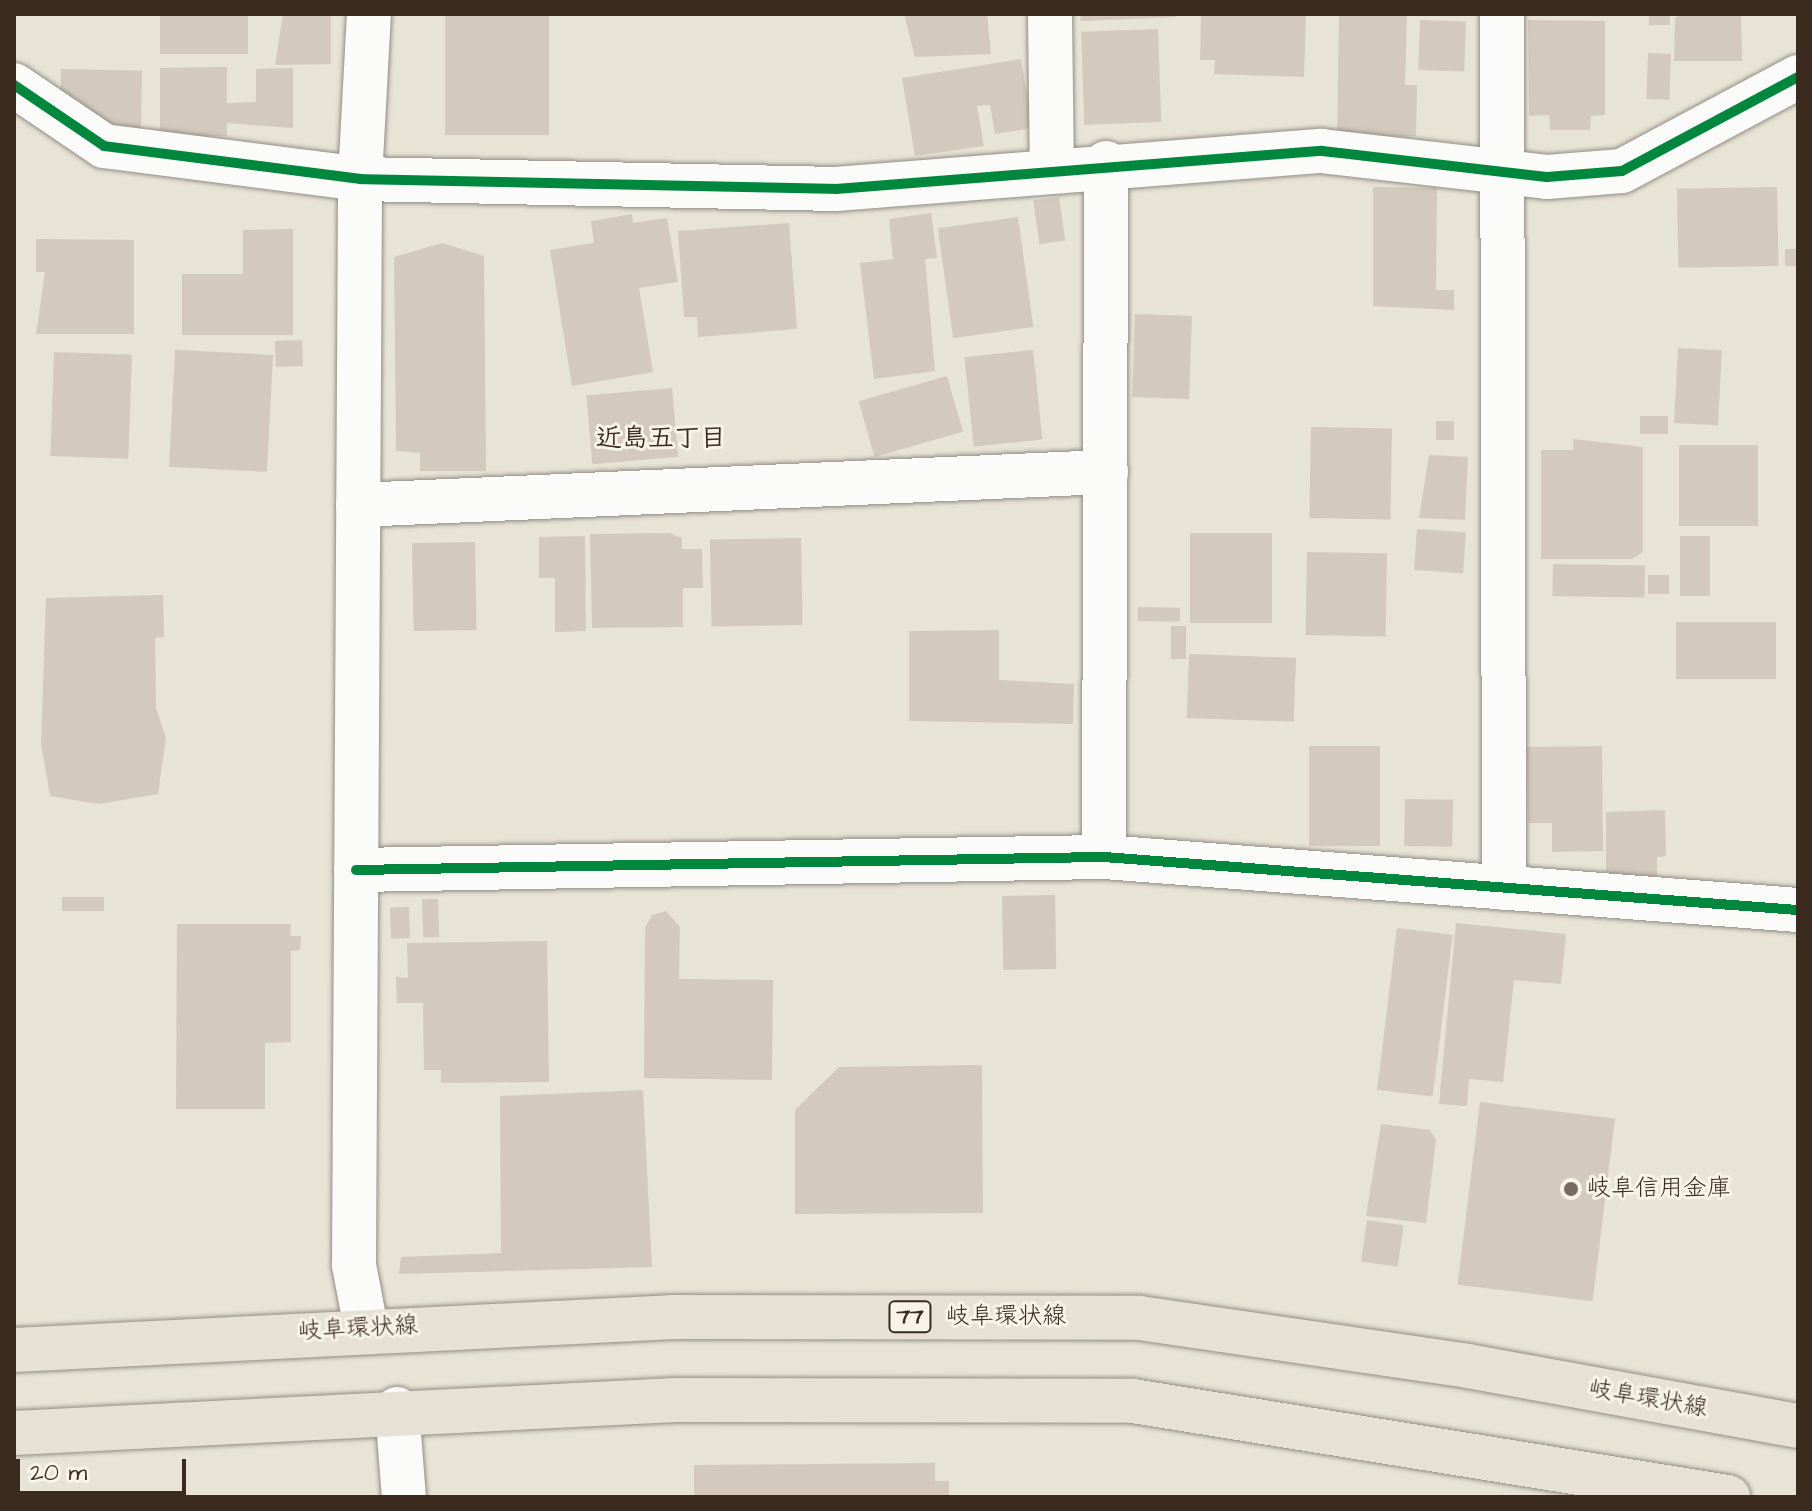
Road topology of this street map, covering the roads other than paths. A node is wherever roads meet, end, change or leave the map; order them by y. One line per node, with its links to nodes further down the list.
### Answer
1 (369, 14): 9 (street)
2 (1050, 14): 7 (street)
3 (1502, 14): 8 (street)
4 (1798, 77): 8 (street)
5 (14, 85): 9 (street)
6 (1106, 163): 7 (street); 8 (street); 10 (street)
7 (1052, 169): 9 (street)
8 (1501, 172): 14 (street)
9 (360, 179): 11 (street)
10 (1106, 472): 11 (street); 12 (street)
11 (358, 505): 13 (street)
12 (1104, 857): 13 (street); 14 (street)
13 (356, 870): 16 (street)
14 (1504, 888): 15 (street)
15 (1798, 910)
16 (366, 1328): 17 (main road, 岐阜環状線 / 77); 19 (main road, 岐阜環状線 / 77)
17 (14, 1350)
18 (397, 1409): 20 (main road); 21 (street); 22 (main road)
19 (1798, 1426)
20 (14, 1433)
21 (404, 1497)
22 (1728, 1497)

